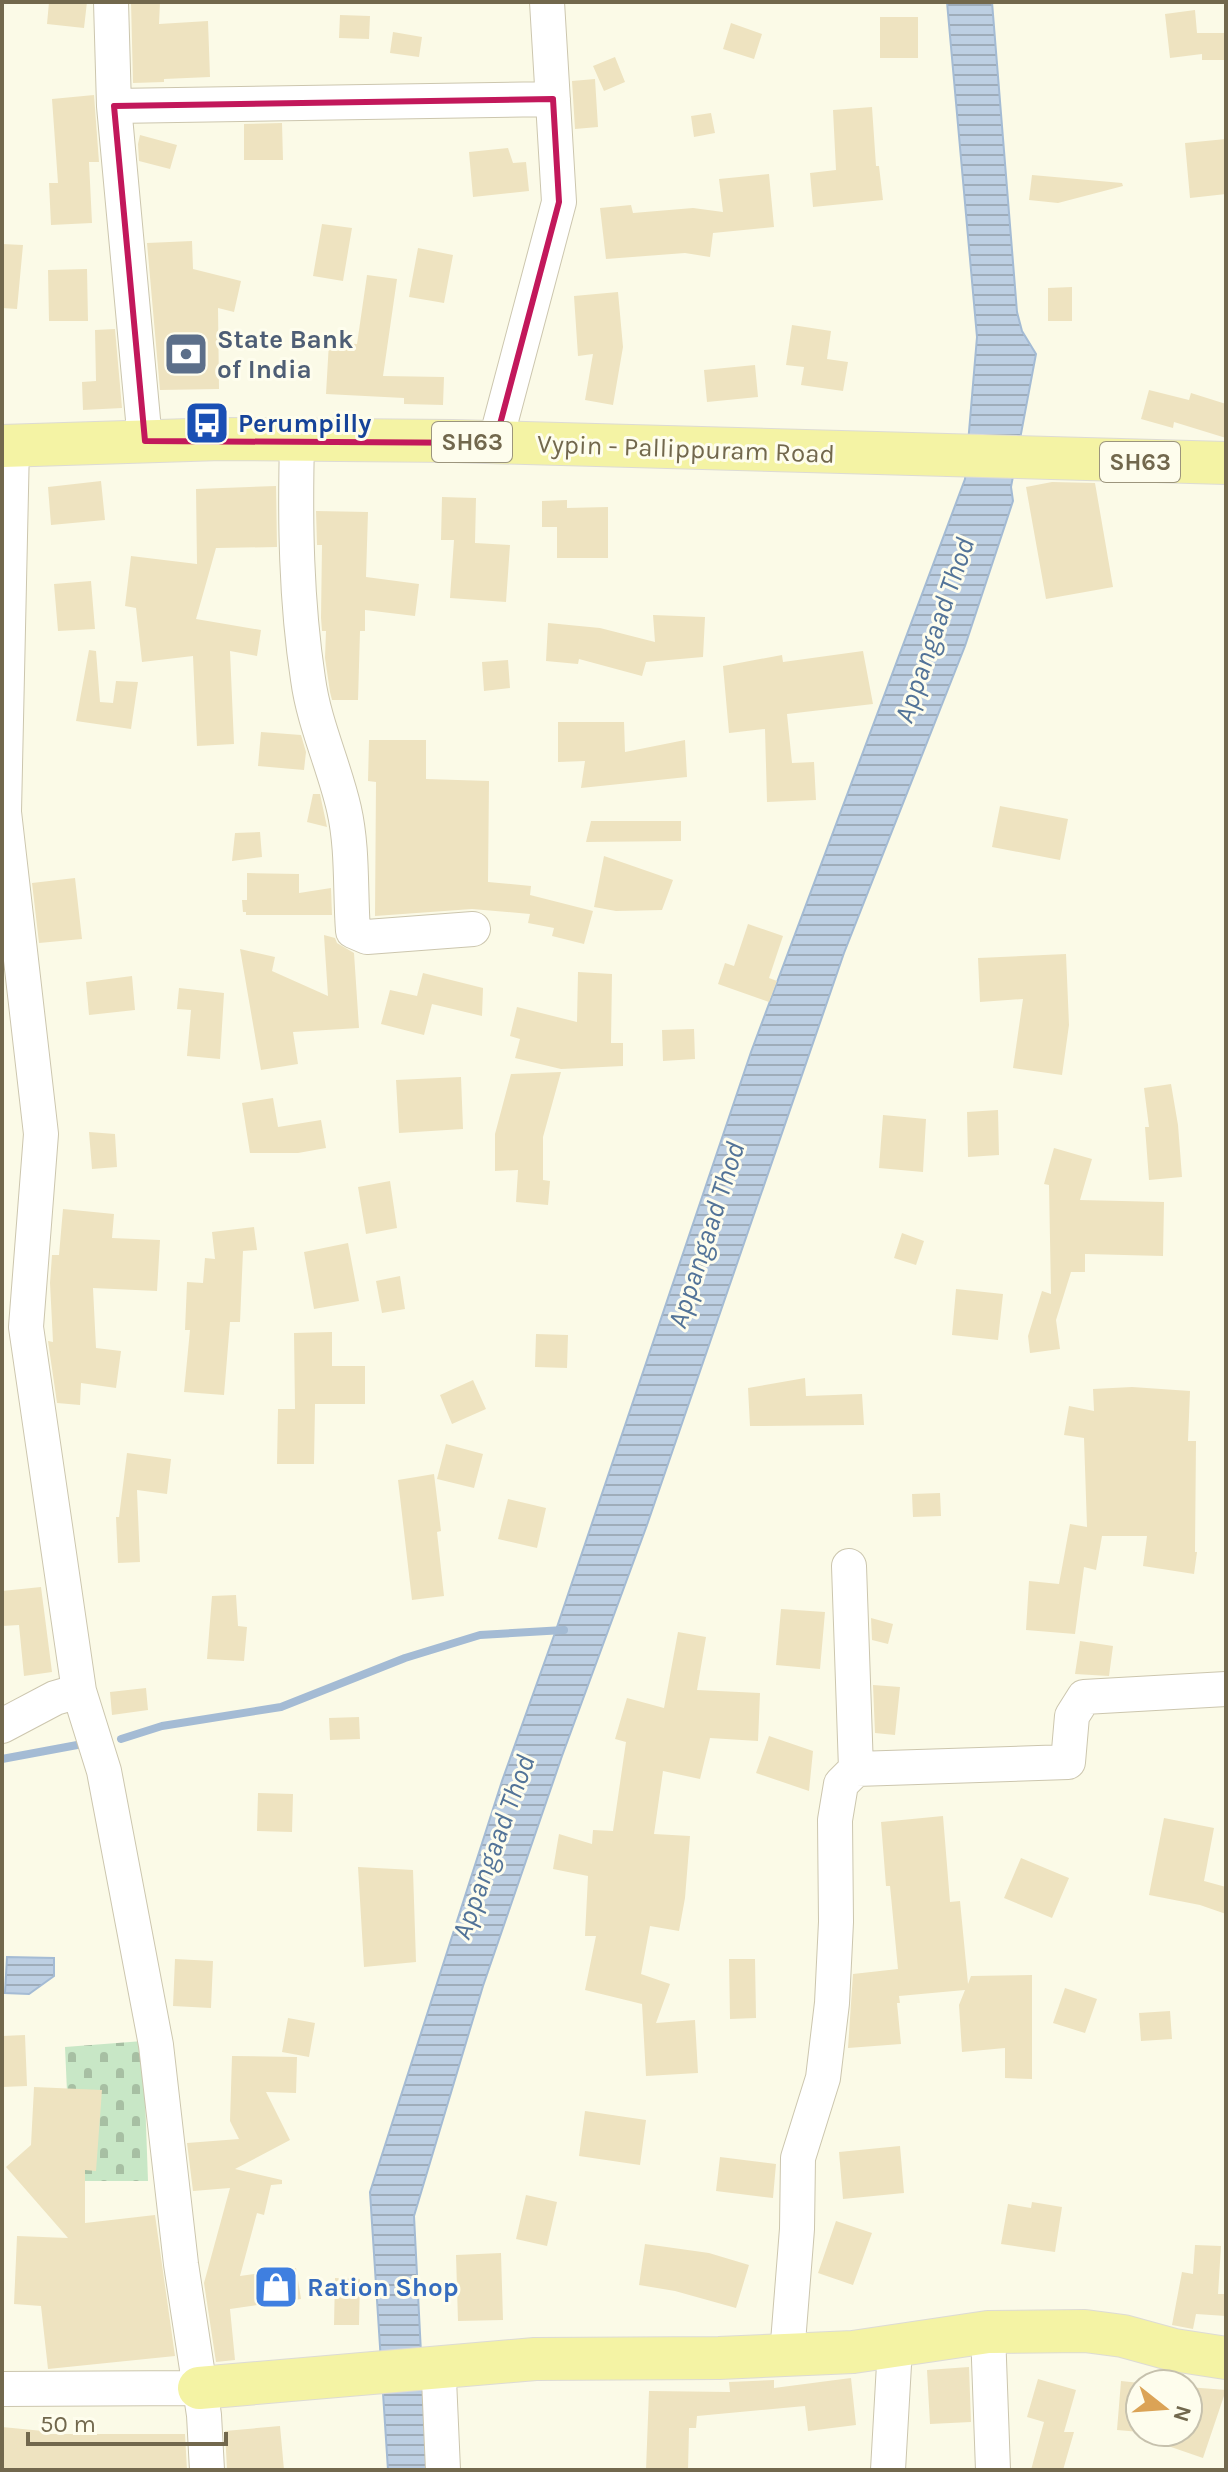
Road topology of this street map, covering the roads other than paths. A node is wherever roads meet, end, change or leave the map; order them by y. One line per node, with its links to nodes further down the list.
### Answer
1 (111, 2): 4 (street)
2 (547, 2): 3 (street)
3 (553, 99): 4 (street); 7 (street)
4 (114, 106): 5 (street)
5 (145, 441): 6 (main road, Vypin - Pallippuram Road / SH63); 8 (main road, Vypin - Pallippuram Road / SH63)
6 (297, 441): 7 (main road, Vypin - Pallippuram Road / SH63); 10 (street)
7 (495, 443): 9 (main road, Vypin - Pallippuram Road / SH63)
8 (7, 446): 13 (street)
9 (1226, 463)
10 (473, 929)
11 (849, 1566): 15 (street)
12 (1226, 1689): 15 (street)
13 (79, 1691): 14 (street); 21 (street)
14 (2, 1726)
15 (856, 1769): 18 (street)
16 (988, 2332): 17 (main road); 19 (main road); 26 (street)
17 (895, 2347): 18 (main road); 25 (street)
18 (787, 2355): 20 (main road)
19 (1226, 2358)
20 (424, 2370): 21 (main road); 24 (street)
21 (199, 2388): 22 (street); 23 (street)
22 (2, 2389)
23 (207, 2470)
24 (443, 2470)
25 (888, 2470)
26 (993, 2470)

